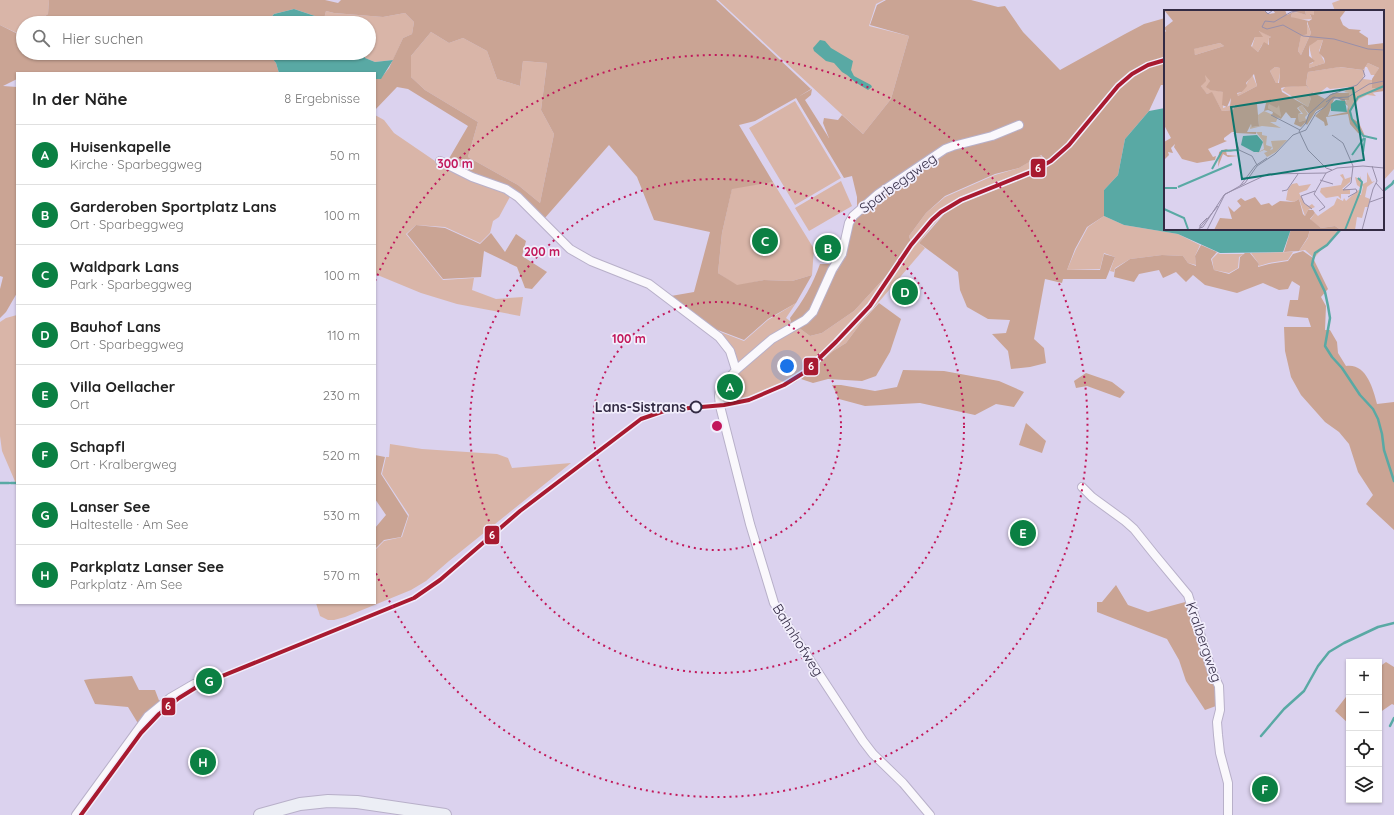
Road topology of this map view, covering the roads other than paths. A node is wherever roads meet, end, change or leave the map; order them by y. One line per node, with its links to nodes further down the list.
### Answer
1 (1019, 125): 3 (street, Sparbeggweg)
2 (440, 161): 3 (street)
3 (736, 370): 4 (street, Sparbeggweg)
4 (722, 387): 10 (street, Bahnhofweg)
5 (1082, 487): 11 (street, Kralbergweg)
6 (194, 684): 7 (street)
7 (76, 815)
8 (260, 815): 9 (main road)
9 (445, 815)
10 (930, 815)
11 (1228, 815)

